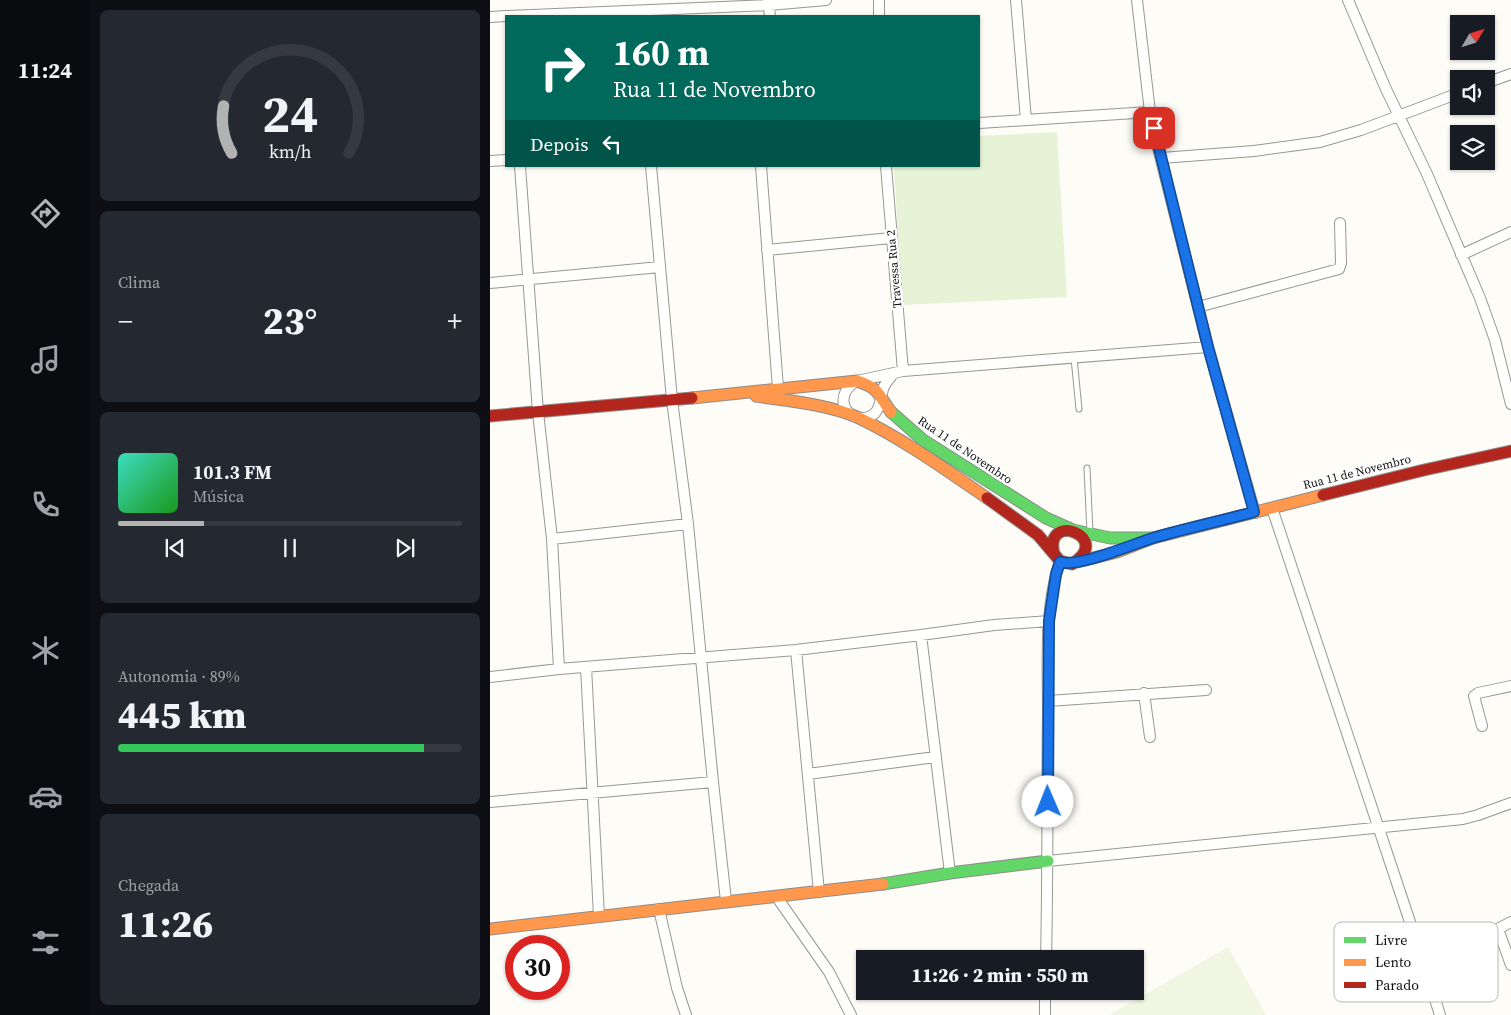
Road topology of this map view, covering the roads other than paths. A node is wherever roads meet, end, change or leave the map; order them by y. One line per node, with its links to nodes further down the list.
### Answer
1 (826, 0): 6 (street)
2 (879, 0): 9 (street)
3 (1016, 0): 17 (street)
4 (1139, 0): 15 (street)
5 (1348, 0): 16 (street)
6 (769, 3): 7 (street)
7 (642, 9): 8 (street)
8 (525, 15)
9 (879, 15)
10 (505, 16): 11 (street)
11 (490, 17)
12 (1511, 74): 13 (street)
13 (1495, 80)
14 (1450, 96): 16 (street)
15 (1150, 112): 17 (street); 19 (street)
16 (1398, 115): 19 (street); 30 (street)
17 (1026, 120): 18 (street)
18 (980, 123)
19 (1161, 158): 34 (street)
20 (505, 160): 21 (street)
21 (490, 161)
22 (520, 167): 32 (street)
23 (652, 167): 31 (street)
24 (761, 167): 29 (street)
25 (886, 167): 28 (street, Travessa Rua 2)
26 (1340, 223): 34 (street)
27 (1511, 232): 30 (street)
28 (891, 238): 29 (street); 37 (street, Travessa Rua 2)
29 (767, 250): 39 (street)
30 (1461, 255): 43 (street)
31 (660, 267): 32 (street); 41 (street)
32 (528, 280): 33 (street); 45 (street)
33 (490, 283)
34 (1198, 306): 35 (street)
35 (1208, 347): 36 (street); 51 (street)
36 (1074, 358): 37 (street); 44 (lane)
37 (898, 372): 38 (street); 42 (street)
38 (857, 380): 39 (main road); 42 (main road, Rua 11 de Novembro); 47 (street)
39 (778, 388): 40 (main road)
40 (735, 394): 41 (main road); 47 (main road)
41 (672, 400): 45 (main road); 52 (street)
42 (882, 400): 47 (street); 53 (main road, Rua 11 de Novembro)
43 (1511, 404)
44 (1079, 409)
45 (538, 412): 46 (main road); 56 (street)
46 (490, 416)
47 (856, 417): 57 (main road)
48 (1511, 451): 50 (main road, Rua 11 de Novembro)
49 (1087, 468): 54 (lane)
50 (1272, 508): 51 (main road, Rua 11 de Novembro); 78 (street)
51 (1254, 512): 55 (main road, Rua 11 de Novembro)
52 (688, 524): 56 (street); 62 (street)
53 (1073, 530): 54 (main road, Rua 11 de Novembro); 57 (main road); 58 (main road)
54 (1090, 534): 55 (main road, Rua 11 de Novembro)
55 (1153, 538): 58 (main road, Rua 11 de Novembro)
56 (552, 539): 64 (street)
57 (1057, 558): 58 (main road, Rua 11 de Novembro); 59 (street)
58 (1077, 562)
59 (1049, 621): 60 (street); 69 (street)
60 (921, 635): 61 (street); 72 (street)
61 (796, 650): 62 (street); 73 (street)
62 (702, 657): 63 (street); 74 (street)
63 (586, 668): 64 (street); 75 (street)
64 (559, 669): 65 (street)
65 (490, 677)
66 (1511, 686): 70 (street)
67 (1206, 690): 68 (street)
68 (1144, 694): 69 (street); 71 (street)
69 (1048, 702): 79 (street)
70 (1482, 726)
71 (1150, 737)
72 (935, 756): 73 (street); 80 (street)
73 (808, 774): 81 (street)
74 (712, 782): 75 (street); 83 (street)
75 (593, 794): 76 (street); 85 (street)
76 (490, 802)
77 (1511, 803): 78 (street)
78 (1378, 827): 79 (street); 86 (street)
79 (1048, 861): 80 (main road); 90 (street)
80 (950, 873): 81 (main road)
81 (819, 892): 82 (main road)
82 (776, 896): 83 (main road); 95 (street)
83 (726, 901): 84 (main road)
84 (659, 909): 85 (main road); 94 (street)
85 (599, 916): 89 (main road)
86 (1410, 922)
87 (1511, 922): 88 (street)
88 (1498, 929): 91 (street)
89 (490, 930)
90 (1046, 950)
91 (1511, 965)
92 (1046, 1000): 96 (street)
93 (1436, 1002): 97 (street)
94 (685, 1015)
95 (851, 1015)
96 (1045, 1015)
97 (1440, 1015)

